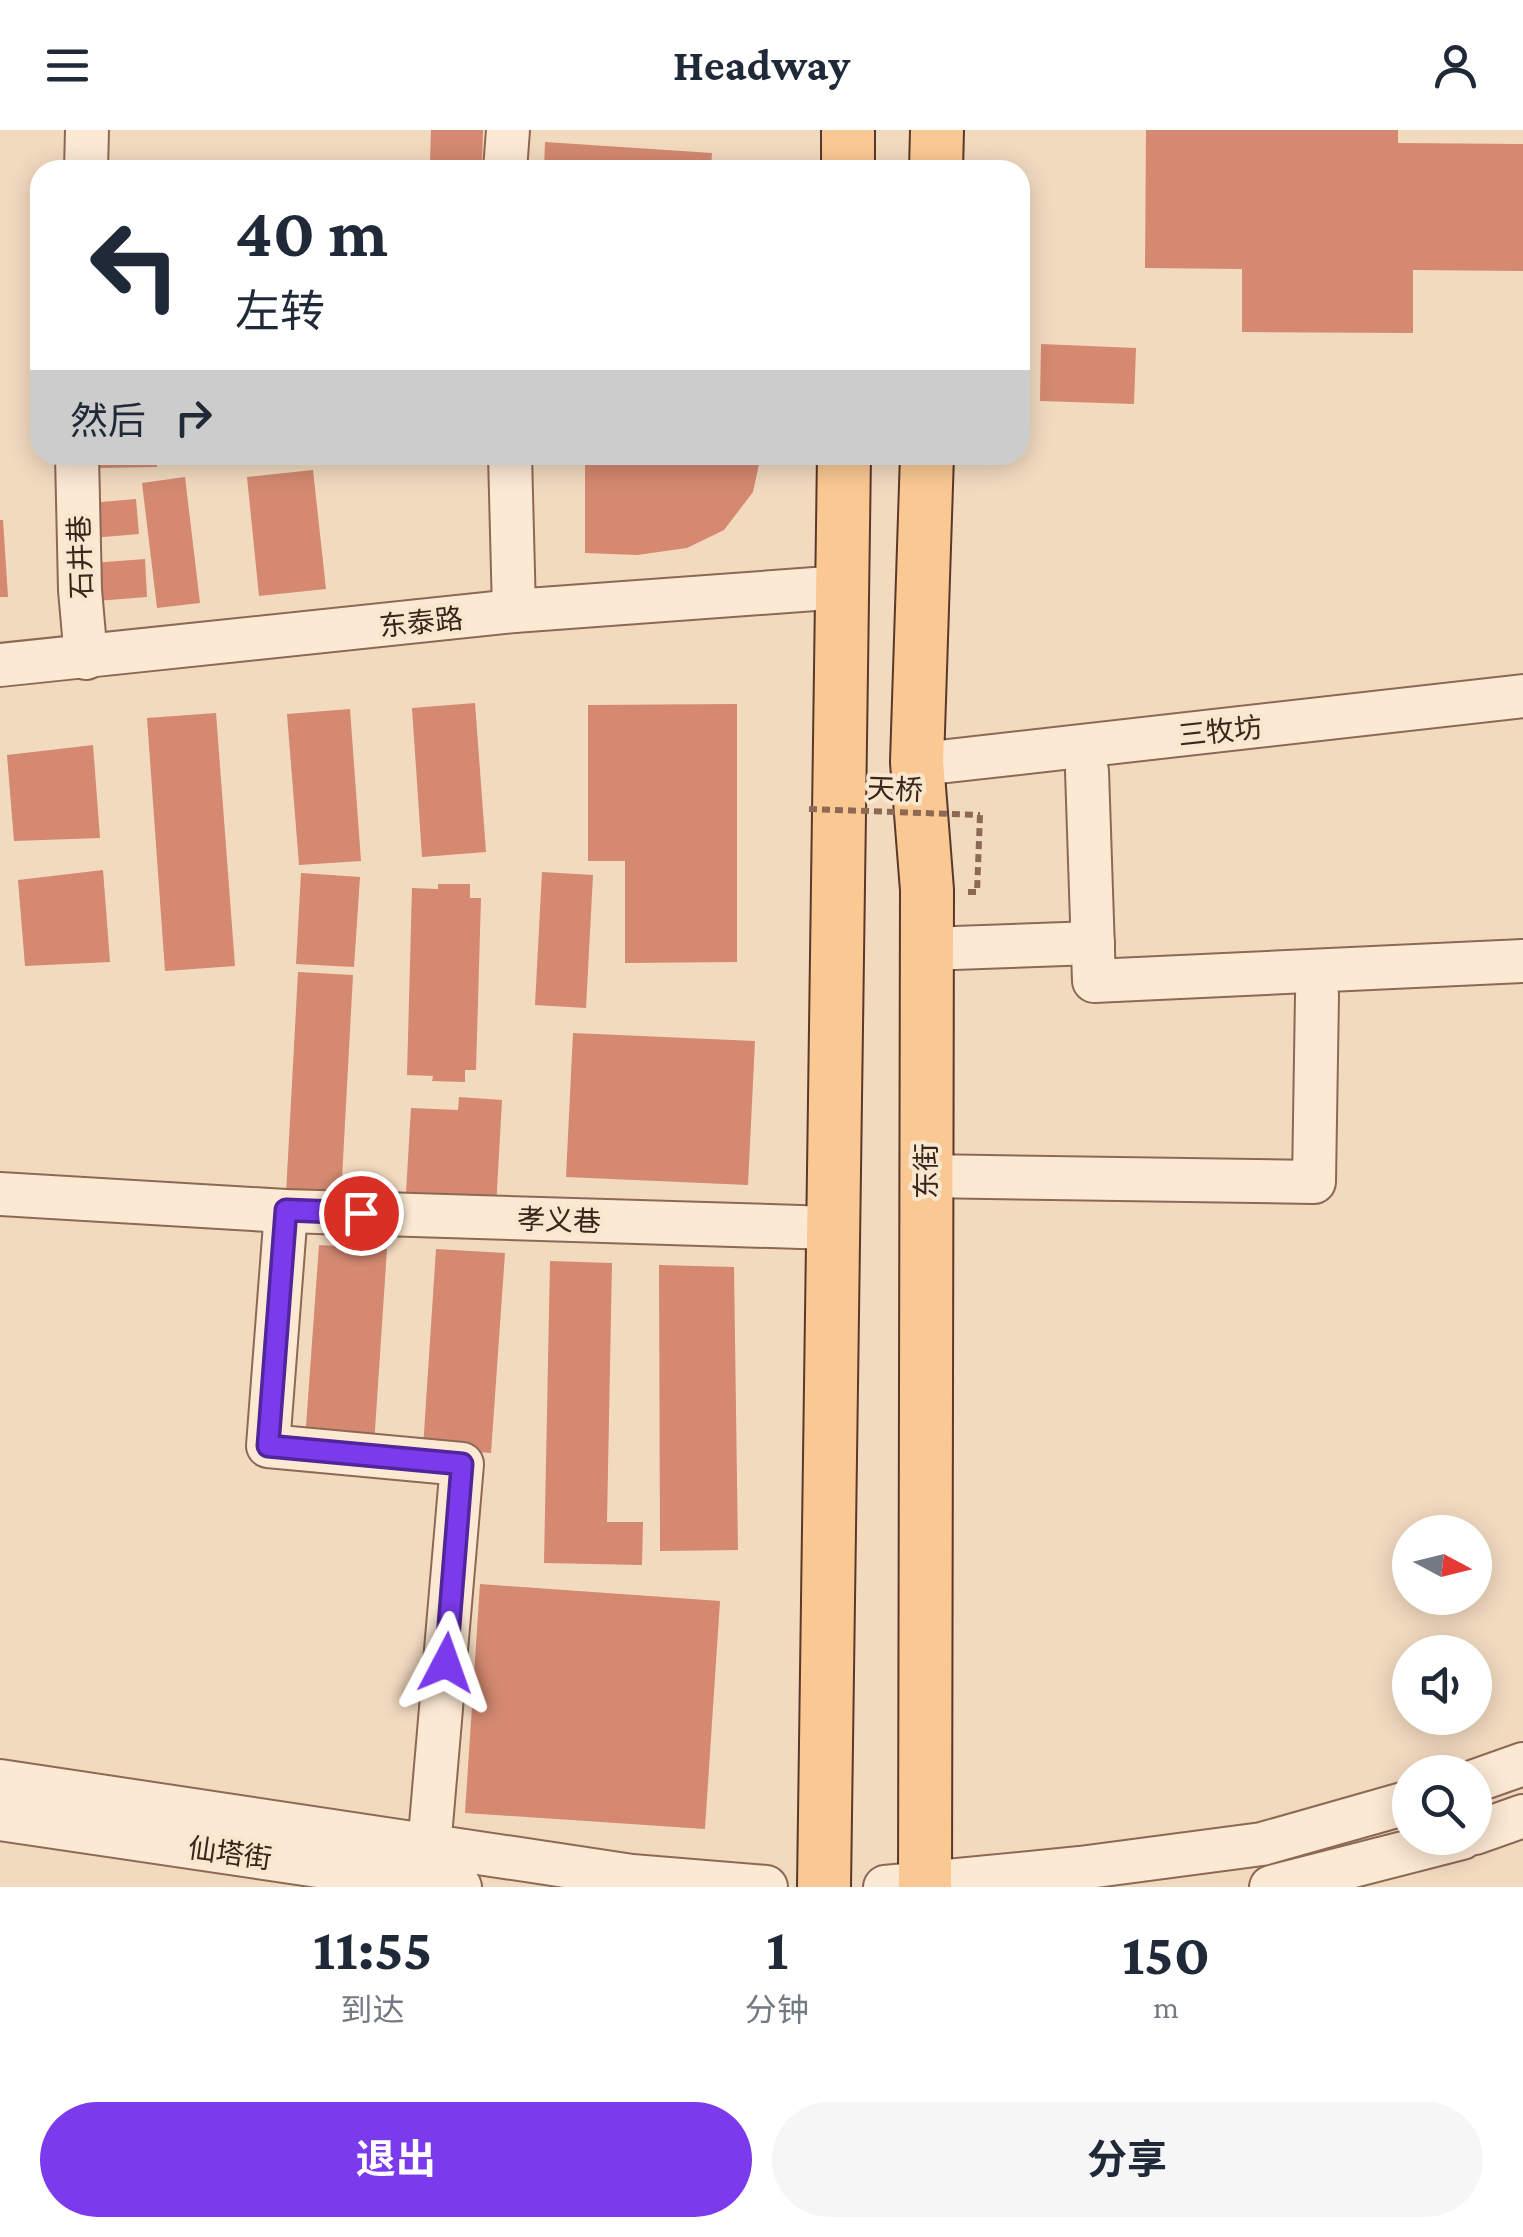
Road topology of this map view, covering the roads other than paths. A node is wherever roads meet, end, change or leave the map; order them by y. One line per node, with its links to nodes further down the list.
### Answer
1 (88, 130): 5 (street)
2 (508, 130): 6 (street)
3 (848, 130): 7 (main road)
4 (937, 130): 8 (main road)
5 (86, 160)
6 (506, 160)
7 (848, 160)
8 (936, 160)
9 (77, 465): 15 (street, 石井巷)
10 (510, 465): 14 (street)
11 (844, 465): 13 (main road)
12 (927, 465): 18 (main road, 东街)
13 (842, 587): 14 (street, 东泰路); 27 (main road)
14 (514, 612): 15 (street, 东泰路)
15 (86, 658): 16 (street, 东泰路)
16 (0, 665)
17 (1523, 696): 18 (street, 三牧坊)
18 (917, 762): 21 (main road, 东街)
19 (1086, 771): 20 (street)
20 (1092, 943): 21 (street); 22 (street)
21 (926, 949): 24 (main road, 东街)
22 (1523, 962)
23 (1316, 994): 24 (street)
24 (926, 1176): 37 (main road, 东街)
25 (0, 1194): 26 (street, 孝义巷)
26 (286, 1210): 27 (street, 孝义巷); 35 (street)
27 (832, 1228): 40 (main road)
28 (1523, 1764): 29 (street)
29 (1492, 1775)
30 (0, 1781): 35 (street)
31 (1392, 1807): 37 (street)
32 (1523, 1816): 34 (street)
33 (0, 1819): 38 (street, 仙塔街)
34 (1492, 1827)
35 (430, 1848): 39 (street)
36 (1396, 1855): 41 (street)
37 (912, 1886)
38 (460, 1887)
39 (766, 1887)
40 (824, 1887)
41 (1271, 1887)

